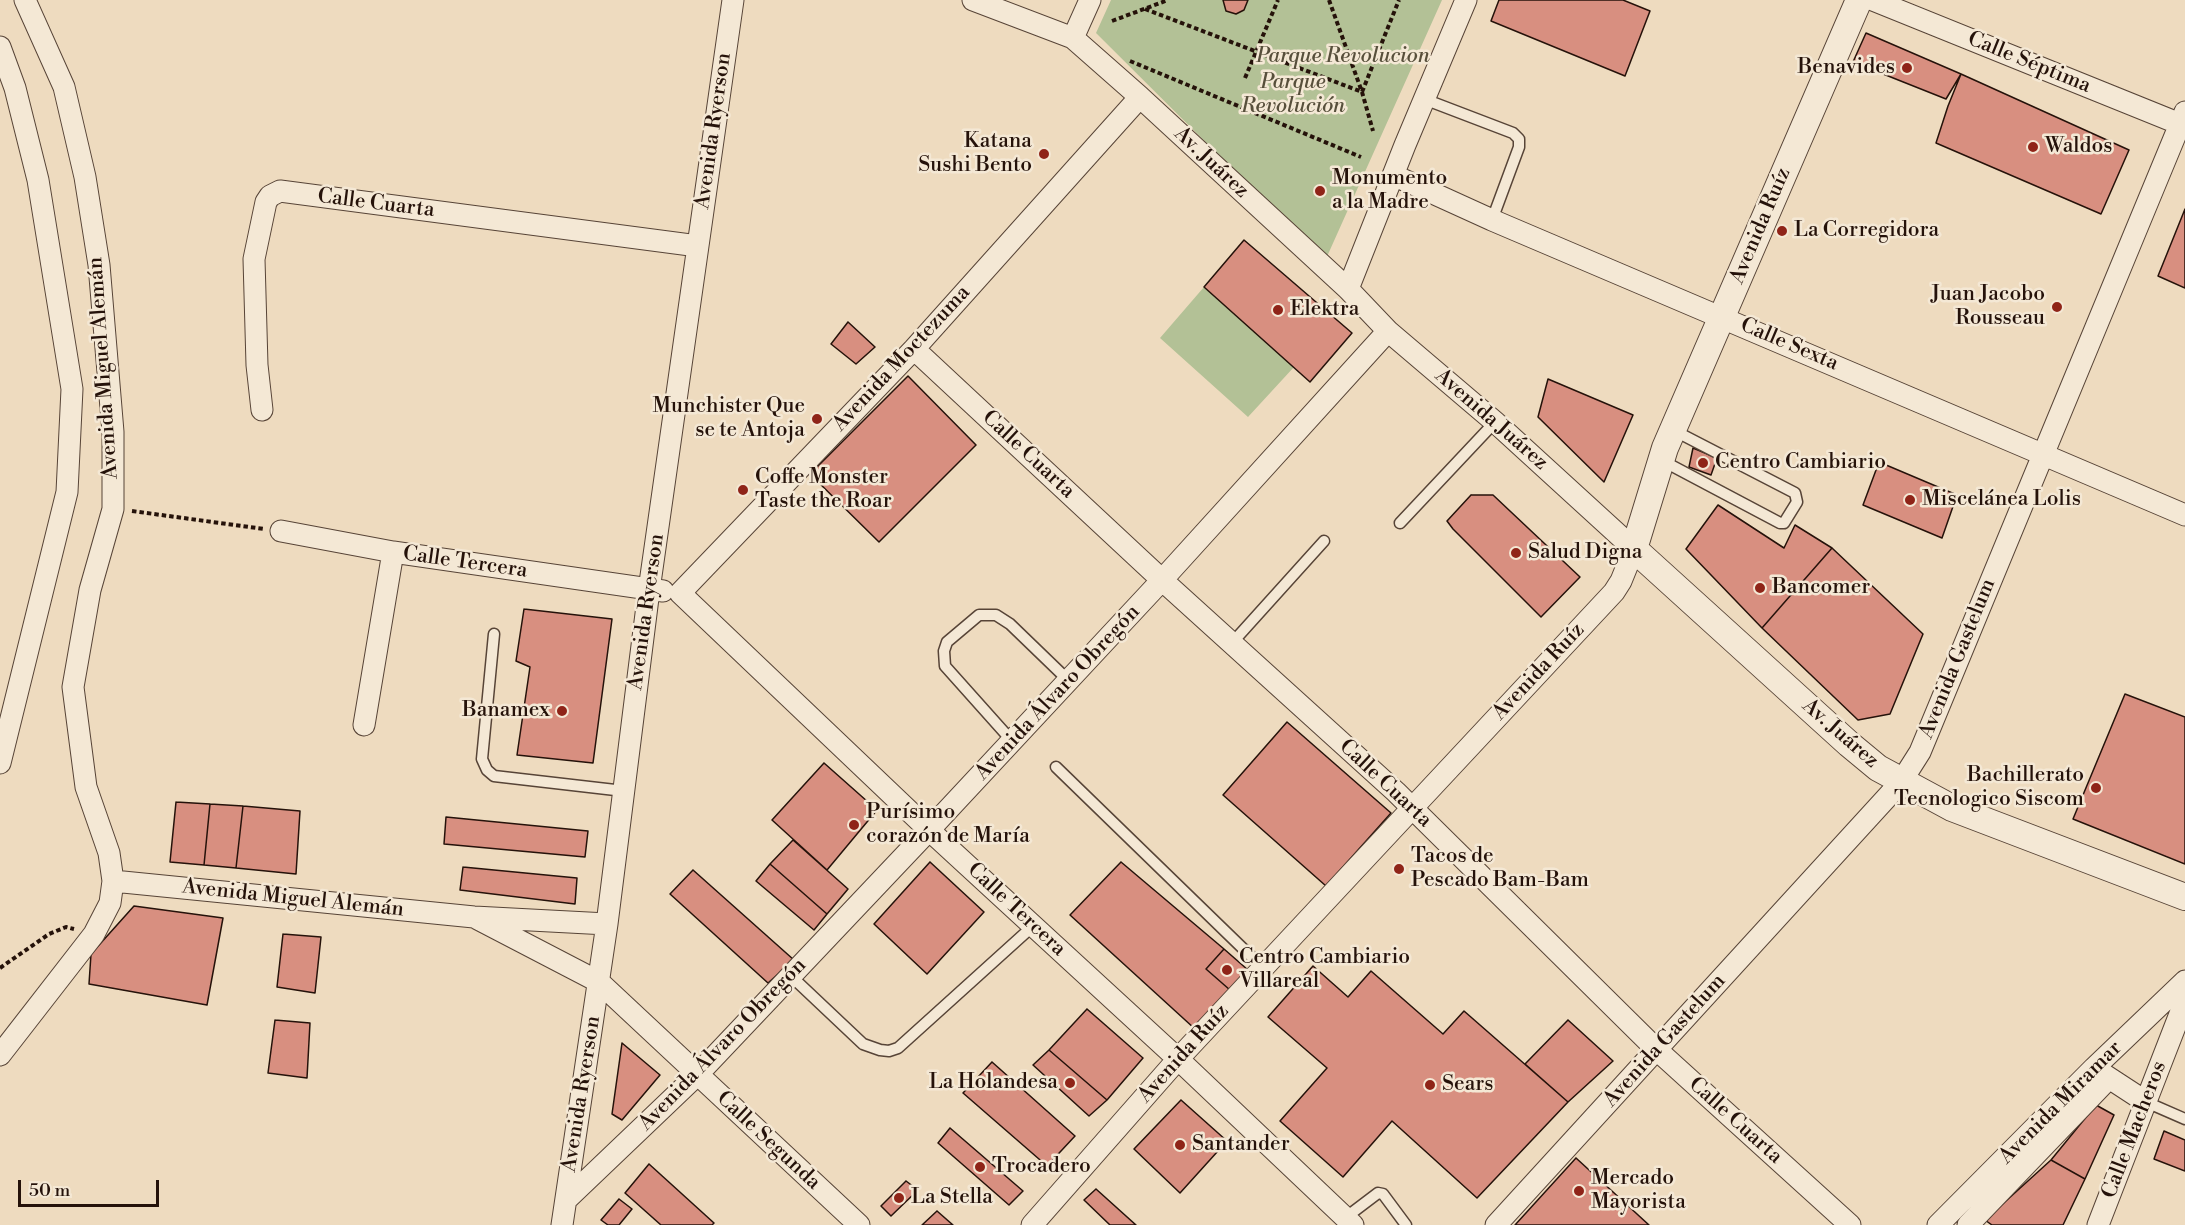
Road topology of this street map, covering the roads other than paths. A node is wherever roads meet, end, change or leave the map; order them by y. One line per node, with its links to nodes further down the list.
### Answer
1 (25, 0): 45 (street, Avenida Miguel Alemán)
2 (733, 0): 15 (street, Avenida Ryerson)
3 (973, 0): 8 (street)
4 (1090, 0): 8 (street)
5 (1466, 0): 11 (street)
6 (1859, 0): 17 (street, Avenida Ruíz)
7 (1873, 0): 12 (street, Calle Séptima)
8 (1073, 38): 10 (street, Av. Juárez)
9 (0, 47): 39 (street, Avenida Miguel Alemán)
10 (1140, 97): 16 (street, Av. Juárez); 19 (street, Avenida Moctezuma)
11 (1424, 99): 13 (street); 14 (lane)
12 (2183, 121): 23 (street, Avenida Gastelum)
13 (1393, 176): 14 (street, Calle Sexta); 16 (street)
14 (1492, 220): 17 (street, Calle Sexta)
15 (698, 246): 20 (street, Calle Cuarta); 32 (street, Avenida Ryerson)
16 (1348, 290): 18 (street, Avenida Juárez)
17 (1722, 317): 22 (street, Avenida Ruíz); 23 (street, Calle Sexta)
18 (1388, 331): 21 (street, Avenida Juárez); 31 (street, Avenida Álvaro Obregón)
19 (914, 349): 31 (street, Calle Cuarta); 33 (street, Avenida Moctezuma)
20 (262, 410)
21 (1495, 422): 26 (lane); 29 (street, Avenida Juárez)
22 (1673, 430): 24 (street, Avenida Ruíz); 24 (lane)
23 (2043, 453): 25 (street, Calle Sexta); 41 (street, Avenida Gastelum)
24 (1661, 460): 29 (street, Avenida Ruíz)
25 (2185, 514)
26 (1401, 523)
27 (281, 531): 30 (street, Calle Tercera)
28 (1323, 541): 35 (lane)
29 (1634, 549): 41 (street, Av. Juárez); 43 (street, Avenida Ruíz)
30 (393, 552): 32 (street, Calle Tercera); 37 (street)
31 (1162, 580): 35 (street, Calle Cuarta); 36 (street, Avenida Álvaro Obregón)
32 (649, 590): 33 (street); 42 (street, Avenida Ryerson)
33 (680, 593): 44 (street, Calle Tercera)
34 (494, 634): 42 (lane)
35 (1232, 643): 43 (street, Calle Cuarta)
36 (1068, 681): 38 (street, Avenida Álvaro Obregón); 38 (lane)
37 (364, 725)
38 (1012, 741): 44 (street, Avenida Álvaro Obregón)
39 (0, 763)
40 (1056, 767): 50 (lane)
41 (1901, 782): 46 (street, Av. Juárez); 55 (street, Avenida Gastelum)
42 (624, 791): 48 (street, Avenida Ryerson)
43 (1411, 808): 50 (street, Avenida Ruíz); 55 (street, Calle Cuarta)
44 (929, 830): 49 (street, Calle Tercera); 51 (street, Avenida Álvaro Obregón)
45 (113, 881): 47 (street, Avenida Miguel Alemán); 56 (street, Avenida Miguel Alemán)
46 (2185, 897)
47 (474, 917): 48 (street, Avenida Miguel Alemán); 53 (street, Avenida Miguel Alemán)
48 (607, 924): 53 (street, Avenida Ryerson)
49 (1033, 926): 51 (lane); 57 (street, Calle Tercera)
50 (1263, 968): 57 (street, Avenida Ruíz)
51 (791, 976): 59 (street, Avenida Álvaro Obregón)
52 (2185, 981): 58 (street, Avenida Miramar)
53 (599, 982): 59 (street, Calle Segunda); 62 (street, Avenida Ryerson)
54 (2185, 1001): 60 (street, Calle Macheros)
55 (1657, 1050): 68 (street, Avenida Gastelum); 69 (street, Calle Cuarta)
56 (0, 1055)
57 (1178, 1059): 63 (street, Calle Tercera); 66 (street, Avenida Ruíz)
58 (2102, 1073): 60 (street); 70 (street, Avenida Miramar); 71 (street, Avenida Miramar)
59 (697, 1075): 62 (street, Avenida Álvaro Obregón); 65 (street, Calle Segunda)
60 (2146, 1102): 61 (lane); 72 (street, Calle Macheros)
61 (2185, 1119)
62 (566, 1200): 64 (street, Avenida Ryerson)
63 (1349, 1221): 67 (lane)
64 (562, 1225)
65 (859, 1225)
66 (1032, 1225)
67 (1406, 1225)
68 (1496, 1225)
69 (1850, 1225)
70 (1938, 1225)
71 (1968, 1225)
72 (2098, 1225)

